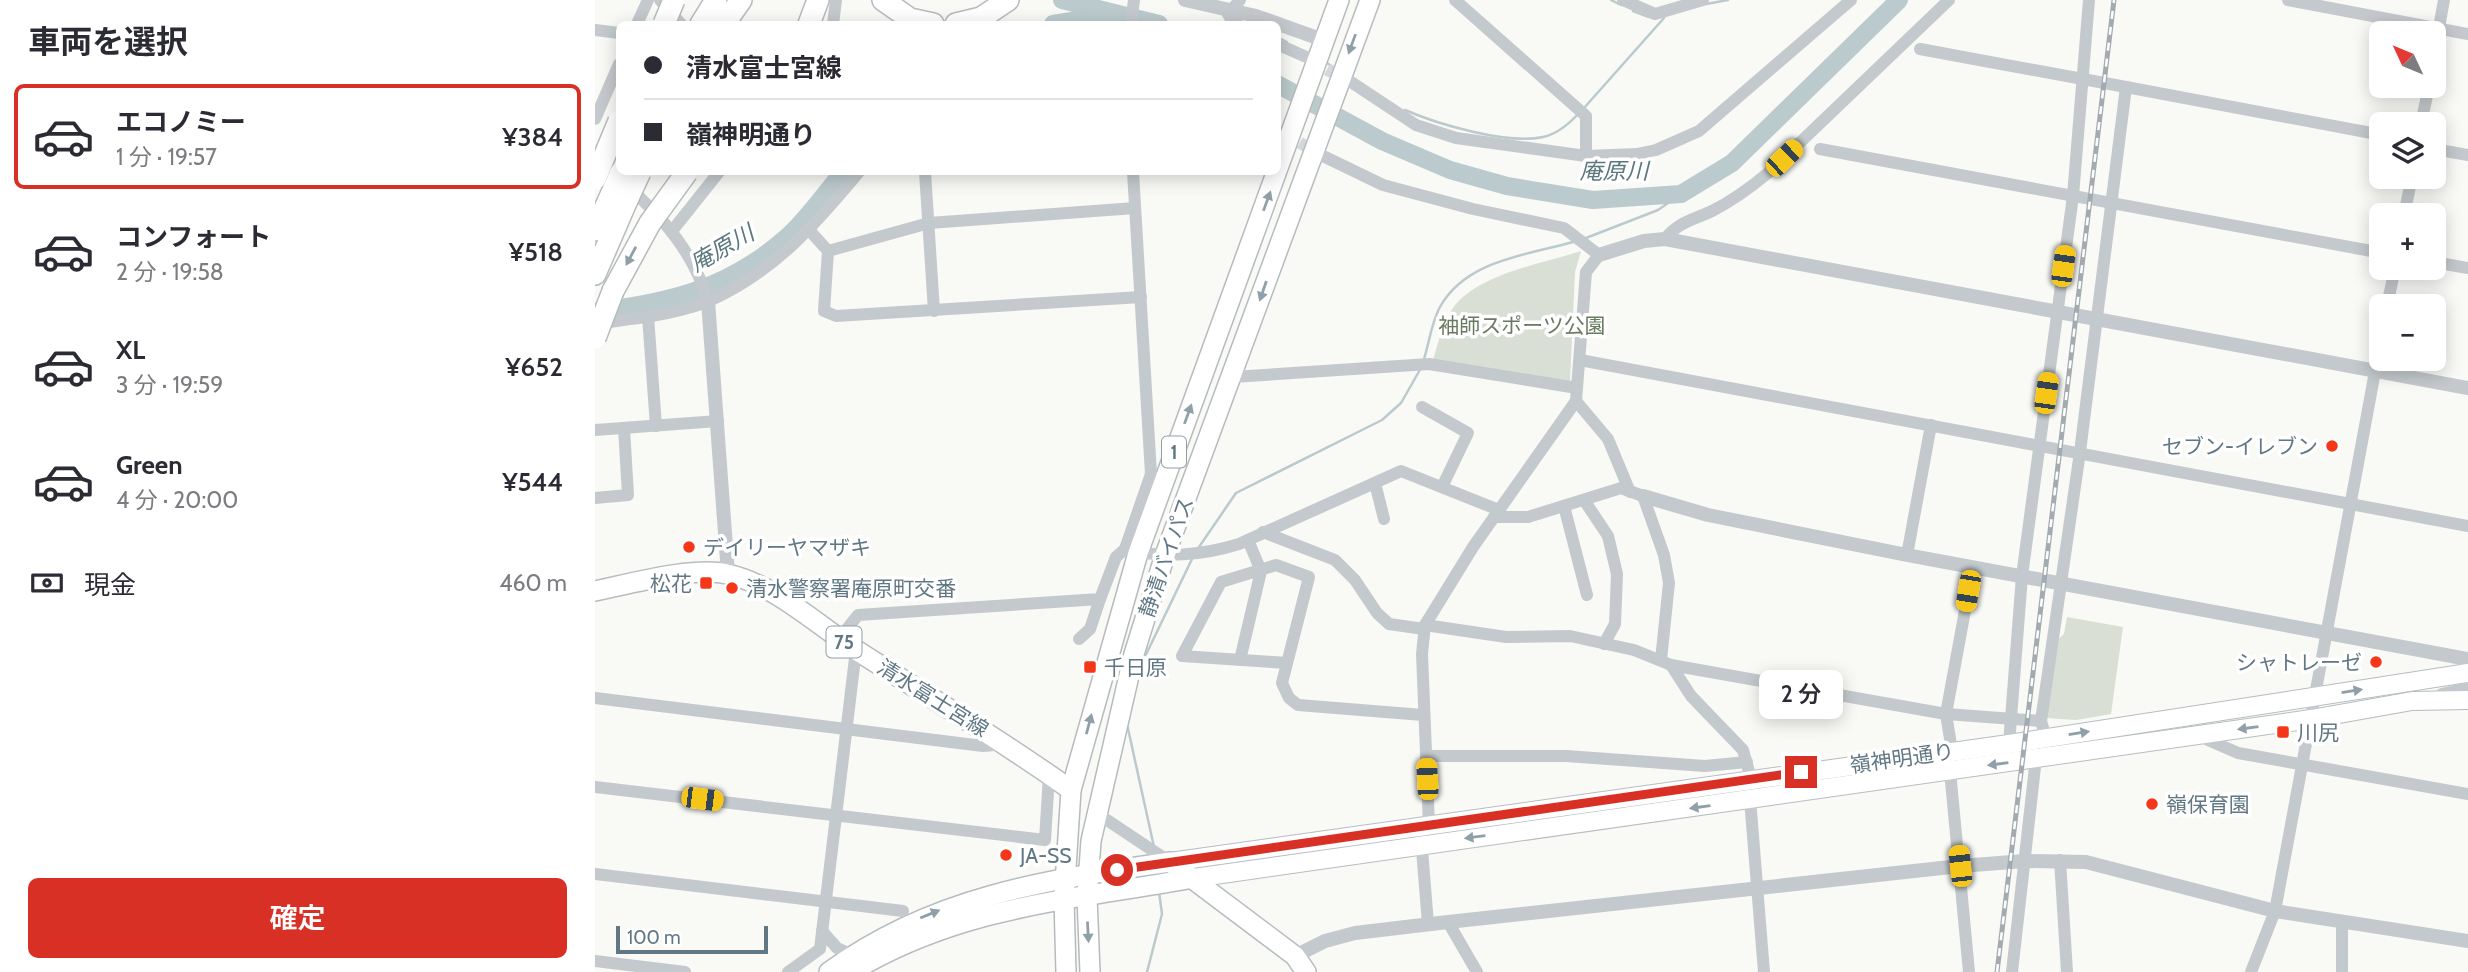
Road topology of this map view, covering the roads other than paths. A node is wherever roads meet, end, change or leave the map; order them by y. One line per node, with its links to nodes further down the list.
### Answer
1 (648, 0): 23 (street)
2 (660, 0): 25 (street)
3 (674, 0): 24 (highway, bridge)
4 (716, 0): 26 (highway)
5 (741, 0): 27 (highway)
6 (818, 0): 28 (highway)
7 (836, 0): 29 (street)
8 (883, 0): 30 (highway)
9 (1007, 0): 31 (highway)
10 (1134, 0): 32 (street)
11 (1185, 0): 22 (street)
12 (1339, 0): 42 (main road, 静清バイパス / 1)
13 (1370, 0): 48 (main road, 静清バイパス / 1, one-way to 48)
14 (1623, 0): 15 (street)
15 (1703, 0)
16 (1851, 0): 59 (street)
17 (1949, 0): 77 (street)
18 (2089, 0): 47 (street)
19 (2288, 0): 35 (street)
20 (2444, 0): 36 (street)
21 (1460, 2): 59 (street)
22 (1235, 5): 33 (street); 34 (street)
23 (638, 21)
24 (665, 21)
25 (678, 21)
26 (703, 21)
27 (726, 21)
28 (810, 21)
29 (833, 21)
30 (919, 21)
31 (968, 21)
32 (1132, 21)
33 (1234, 21)
34 (1270, 21)
35 (2401, 21)
36 (2440, 21)
37 (1281, 25): 42 (street)
38 (595, 30): 40 (street)
39 (2447, 30): 41 (street)
40 (616, 33)
41 (2468, 34)
42 (1325, 41): 52 (main road, 静清バイパス / 1)
43 (1281, 46): 45 (street)
44 (1920, 49): 47 (street)
45 (1304, 56)
46 (616, 69): 50 (street)
47 (2083, 79): 49 (street); 70 (street)
48 (1343, 85): 59 (street); 94 (main road, 静清バイパス / 1, one-way to 94)
49 (2126, 87): 53 (street); 71 (street)
50 (599, 100): 51 (street)
51 (595, 119)
52 (1285, 128)
53 (2369, 133)
54 (616, 147): 69 (highway, bridge)
55 (1820, 149): 70 (street)
56 (2446, 151): 57 (street)
57 (2468, 155)
58 (1324, 156): 80 (street)
59 (1586, 156)
60 (595, 160): 75 (street)
61 (619, 175): 69 (highway, bridge)
62 (635, 175): 69 (highway, bridge)
63 (685, 175): 91 (highway, one-way to 91, bridge)
64 (717, 175): 75 (street)
65 (857, 175): 76 (street)
66 (925, 175): 73 (street)
67 (1133, 175): 72 (street)
68 (1268, 175): 117 (main road, 静清バイパス / 1, one-way to 68)
69 (611, 191): 74 (highway); 83 (highway)
70 (2073, 196): 71 (street); 87 (street)
71 (2109, 203): 79 (street); 89 (street)
72 (1135, 208): 73 (street); 84 (street)
73 (929, 223): 78 (street); 86 (street)
74 (595, 230)
75 (672, 231): 85 (street)
76 (810, 231): 78 (street); 85 (street)
77 (1665, 239): 80 (street); 87 (street)
78 (828, 251): 86 (street)
79 (2369, 251)
80 (1599, 255): 92 (street)
81 (2446, 264): 82 (street)
82 (2468, 268)
83 (595, 274)
84 (1141, 297): 86 (street); 117 (street)
85 (707, 298): 88 (street); 98 (street)
86 (934, 311)
87 (2057, 313): 89 (street); 103 (street)
88 (648, 316): 90 (street); 100 (street)
89 (2095, 320): 93 (street); 104 (street)
90 (595, 324)
91 (595, 338)
92 (1580, 360): 96 (street); 99 (street)
93 (2374, 372): 95 (street); 110 (street)
94 (1233, 377): 96 (street); 118 (main road, 静清バイパス / 1)
95 (2468, 388)
96 (1576, 394): 107 (street); 112 (street)
97 (1422, 407): 106 (street)
98 (718, 421): 100 (street); 122 (street)
99 (1931, 425): 103 (street); 119 (street)
100 (656, 426): 101 (street)
101 (624, 428): 102 (street); 108 (street)
102 (595, 430)
103 (2039, 446): 104 (street); 123 (street)
104 (2080, 452): 110 (street); 124 (street)
105 (1375, 483): 106 (street); 113 (street); 115 (street)
106 (1442, 487): 112 (street)
107 (1636, 494): 109 (street); 119 (street); 135 (street)
108 (595, 498)
109 (1584, 500): 111 (street); 132 (street)
110 (2351, 504): 114 (street); 129 (street)
111 (1564, 506): 112 (street); 126 (street)
112 (1496, 514): 128 (street)
113 (1384, 519)
114 (2468, 526)
115 (1263, 532): 116 (street); 128 (street)
116 (1248, 540): 118 (street); 121 (street)
117 (1132, 551): 118 (street); 127 (street); 162 (main road, 静清バイパス / 1, one-way to 117)
118 (1165, 555): 173 (main road, 静清バイパス / 1)
119 (1907, 555): 120 (street)
120 (1973, 567): 123 (street); 145 (street)
121 (1261, 571): 134 (street); 134 (street); 136 (street)
122 (728, 574): 125 (main road, 清水富士宮線 / 75); 131 (main road, 清水富士宮線 / 75)
123 (2022, 576): 124 (street); 147 (street)
124 (2062, 584): 129 (street); 150 (street)
125 (595, 591)
126 (1587, 595)
127 (1100, 599): 130 (street); 131 (street)
128 (1424, 627): 132 (street); 146 (street)
129 (2327, 633): 133 (street); 141 (street)
130 (1079, 639)
131 (848, 644): 149 (street); 152 (main road, 清水富士宮線 / 75)
132 (1604, 644): 135 (street)
133 (2468, 659)
134 (1240, 660): 136 (street)
135 (1666, 662): 145 (street); 158 (street)
136 (1287, 663): 146 (street)
137 (2468, 673): 139 (main road)
138 (2468, 680): 139 (street, 嶺神明通り)
139 (2408, 683): 141 (main road, 嶺神明通り, one-way to 139)
140 (2468, 689): 144 (street, 嶺神明通り)
141 (2316, 697): 148 (street); 150 (main road, 嶺神明通り, one-way to 141)
142 (595, 698): 149 (street)
143 (2468, 700): 144 (main road)
144 (2412, 701): 148 (main road, 嶺神明通り)
145 (1946, 714): 147 (street); 154 (street)
146 (1423, 715): 155 (street)
147 (2008, 719): 150 (street); 153 (street)
148 (2311, 719): 151 (main road, 嶺神明通り, one-way to 151); 157 (street)
149 (846, 728): 152 (street); 165 (street)
150 (2043, 729): 153 (main road, 嶺神明通り)
151 (2198, 735): 156 (main road, 嶺神明通り); 157 (street)
152 (1006, 744): 160 (main road, 清水富士宮線 / 75)
153 (2009, 744): 154 (main road, 嶺神明通り)
154 (1952, 751): 158 (main road, 嶺神明通り)
155 (1426, 756): 158 (street); 167 (street)
156 (2036, 758): 159 (main road, 嶺神明通り, one-way to 159); 169 (street)
157 (2303, 764): 163 (street); 181 (street)
158 (1749, 771): 167 (main road, 嶺神明通り)
159 (1950, 771): 164 (main road, 嶺神明通り); 171 (street)
160 (1049, 775): 162 (main road, 清水富士宮線 / 75); 165 (street)
161 (595, 787): 165 (street)
162 (1071, 790): 174 (main road, 静清バイパス / 1)
163 (2468, 794)
164 (1750, 799): 167 (main road, 嶺神明通り, one-way to 167); 176 (street)
165 (837, 815): 179 (street)
166 (1107, 820): 170 (street)
167 (1424, 832): 170 (main road, 嶺神明通り); 175 (main road, 嶺神明通り); 184 (street)
168 (2060, 860): 169 (street); 181 (street); 199 (street)
169 (2025, 861): 171 (street); 198 (street)
170 (1170, 862): 173 (main road); 175 (main road)
171 (1960, 866): 176 (street); 197 (street)
172 (595, 874): 179 (street)
173 (1090, 874): 174 (main road); 177 (main road, 静清バイパス / 1)
174 (1065, 877): 178 (main road, 静清バイパス / 1); 188 (main road, one-way to 174)
175 (1194, 878): 177 (main road); 189 (main road)
176 (1756, 889): 182 (street); 196 (street)
177 (1087, 897): 178 (main road); 194 (main road, 静清バイパス / 1, one-way to 194)
178 (1064, 899): 188 (main road); 193 (main road, 静清バイパス / 1)
179 (826, 902): 180 (street); 185 (street)
180 (903, 911)
181 (2275, 911): 183 (street); 200 (street)
182 (1448, 922): 184 (street); 195 (street)
183 (2342, 922): 186 (street); 201 (street)
184 (1428, 924): 189 (street)
185 (822, 931): 188 (street); 191 (street)
186 (2468, 941)
187 (595, 961): 190 (street)
188 (851, 963): 192 (main road)
189 (1300, 964)
190 (685, 972)
191 (788, 972)
192 (829, 972)
193 (1066, 972)
194 (1090, 972)
195 (1478, 972)
196 (1764, 972)
197 (1969, 972)
198 (2012, 972)
199 (2067, 972)
200 (2251, 972)
201 (2342, 972)

